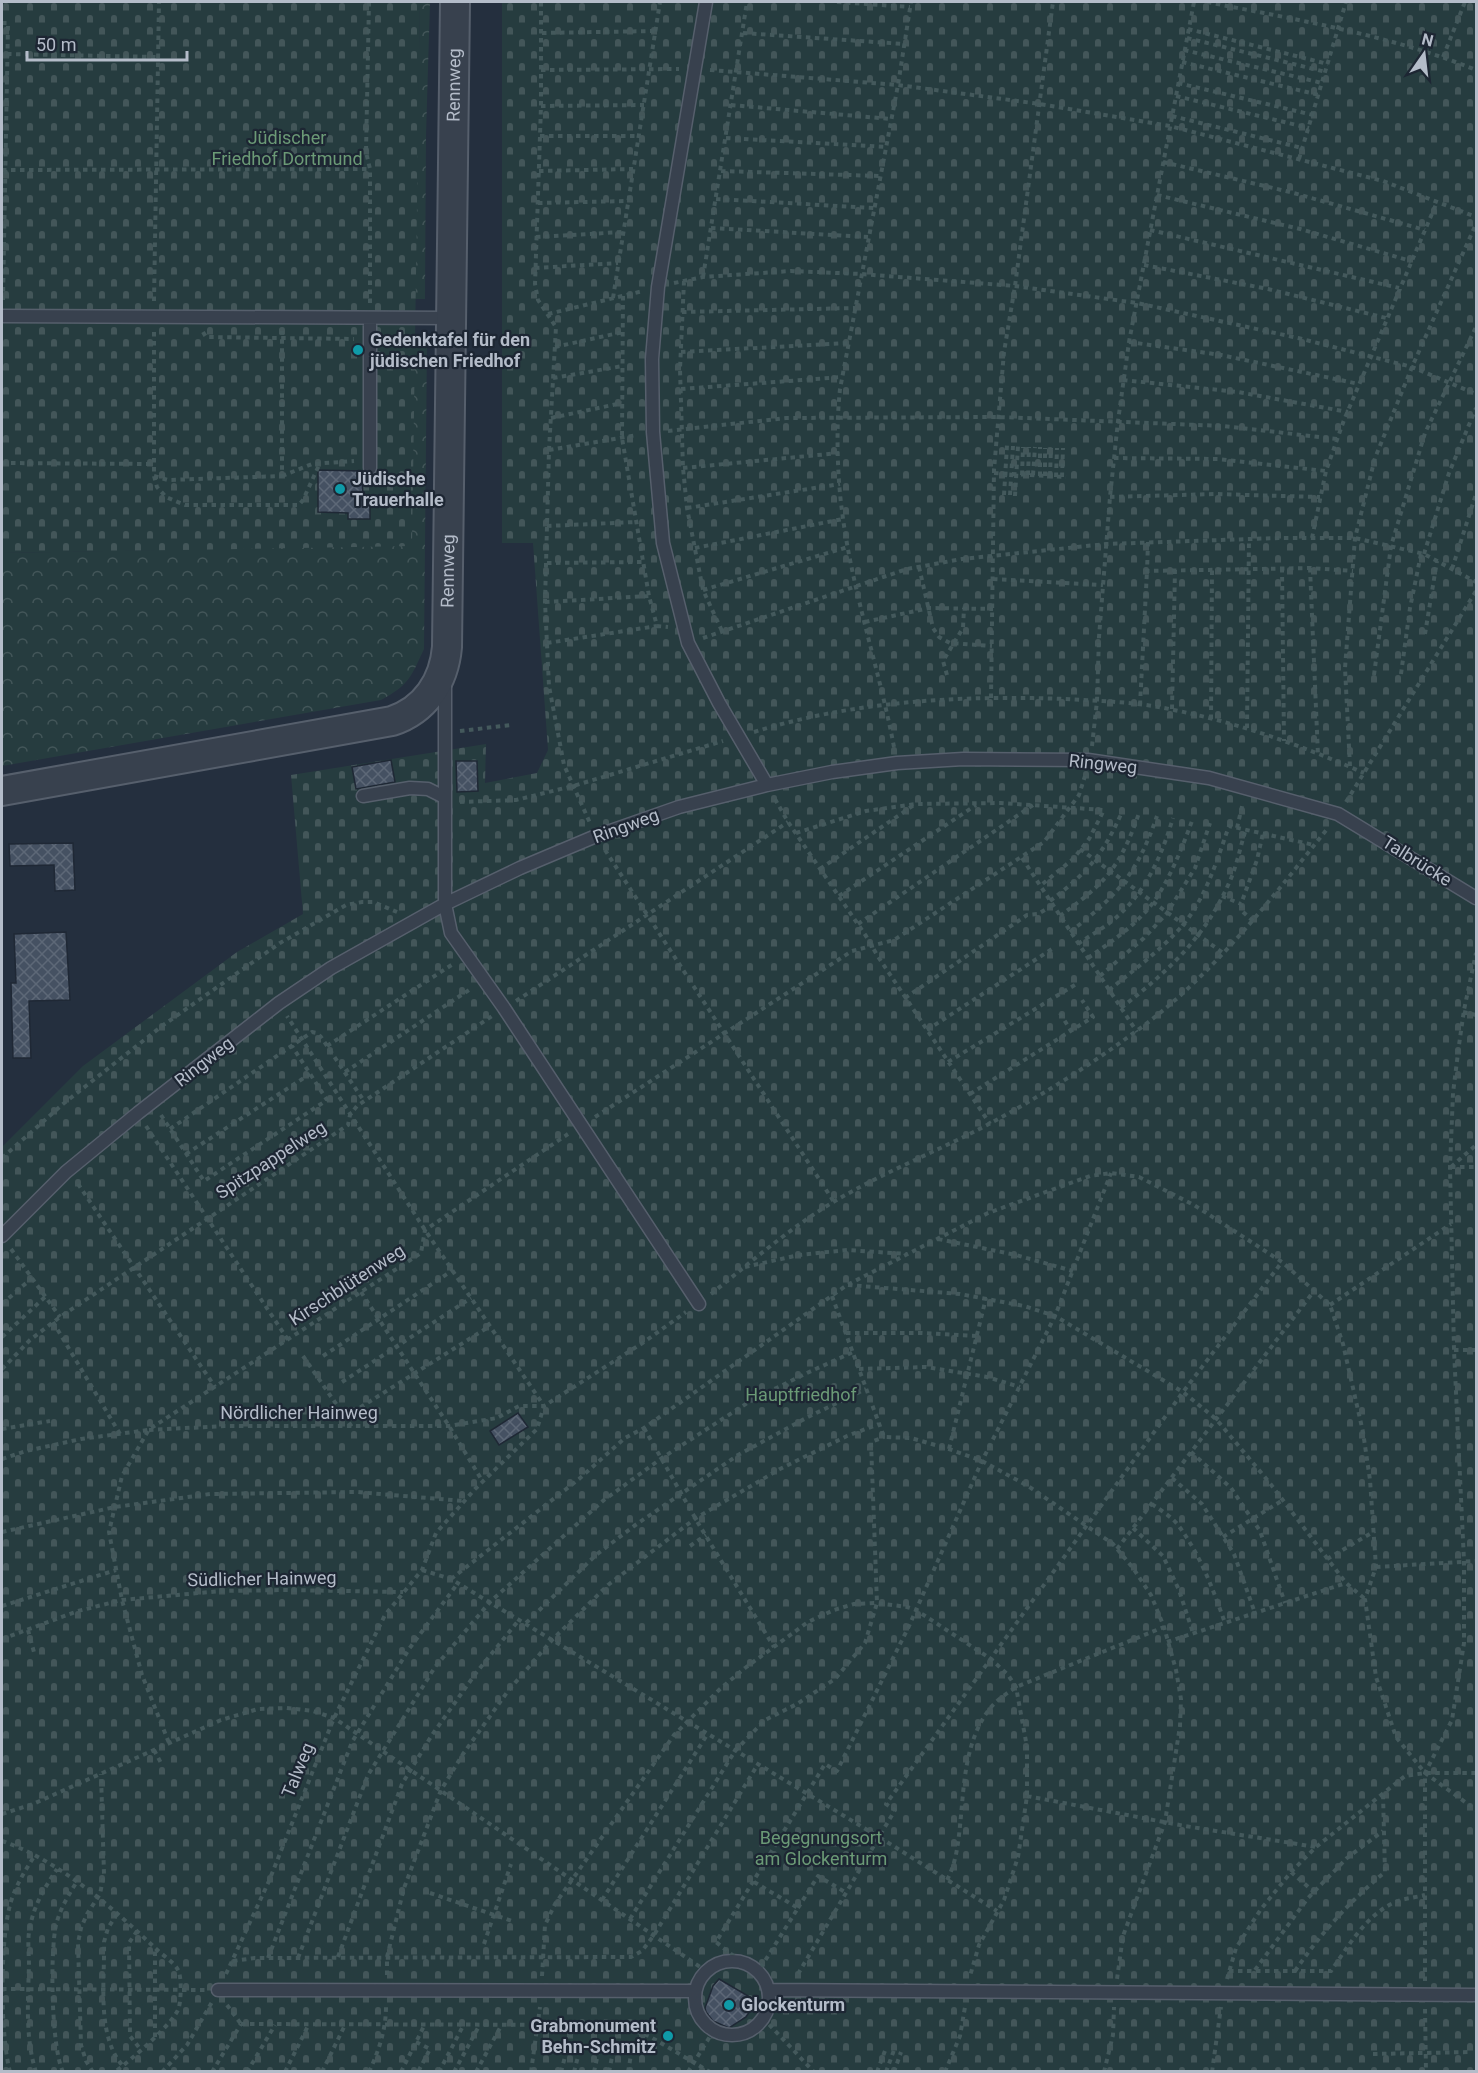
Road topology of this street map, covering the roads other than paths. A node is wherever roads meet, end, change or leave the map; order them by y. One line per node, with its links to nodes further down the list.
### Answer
1 (455, 2): 5 (street, Rennweg)
2 (706, 2): 8 (lane)
3 (2, 316): 4 (lane)
4 (370, 318): 5 (lane); 6 (lane)
5 (451, 318): 7 (street, Rennweg)
6 (370, 464)
7 (445, 662): 9 (street, Rennweg); 11 (lane)
8 (767, 785): 12 (lane, Ringweg); 14 (lane, Ringweg)
9 (2, 791)
10 (363, 796): 11 (lane)
11 (444, 800): 14 (lane)
12 (1361, 826): 13 (lane, Talbrücke)
13 (1475, 897)
14 (445, 904): 15 (lane, Ringweg); 16 (lane)
15 (4, 1240)
16 (699, 1304)
17 (218, 1990): 18 (lane)
18 (695, 1990): 19 (lane); 19 (lane)
19 (768, 1990): 20 (lane)
20 (1476, 1995)

